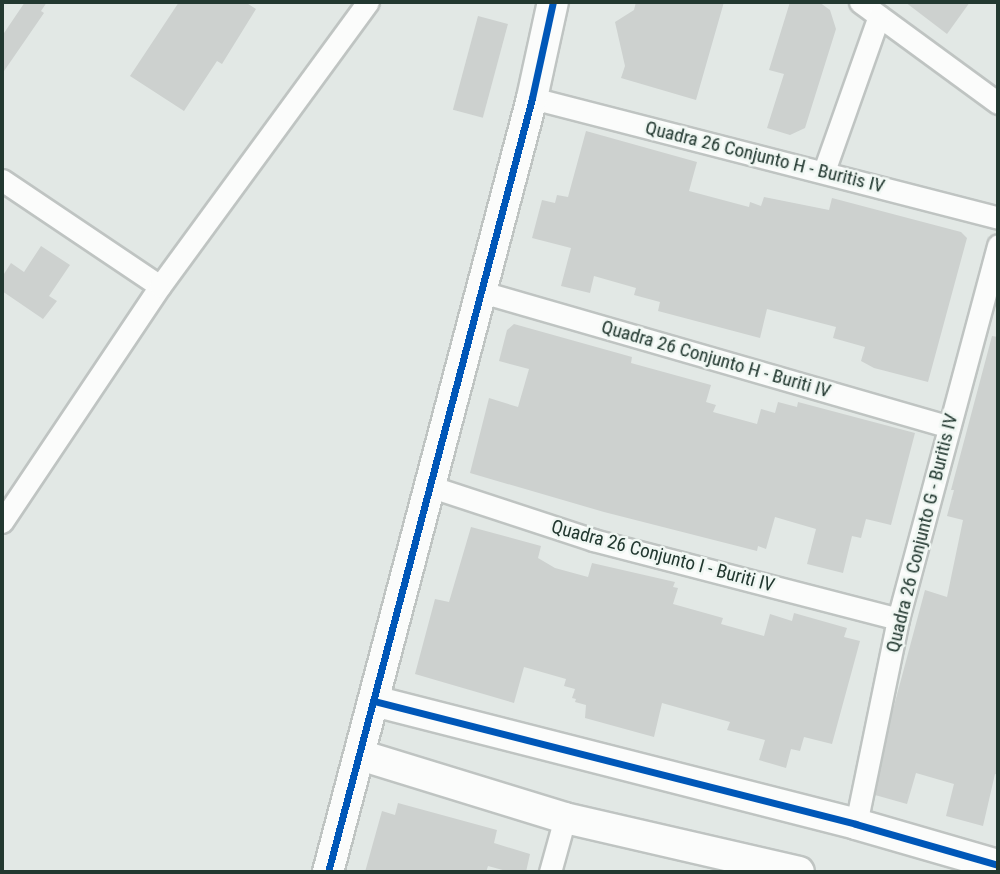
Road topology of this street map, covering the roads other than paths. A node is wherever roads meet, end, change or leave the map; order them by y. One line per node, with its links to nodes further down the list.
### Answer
1 (368, 2): 11 (street)
2 (553, 2): 5 (street)
3 (860, 2): 4 (street)
4 (879, 16): 6 (street); 7 (street)
5 (532, 98): 7 (street, Quadra 26 Conjunto H - Buritis IV); 12 (street)
6 (998, 103)
7 (824, 171): 9 (street, Quadra 26 Conjunto H - Buritis IV)
8 (2, 180): 11 (street)
9 (998, 218)
10 (998, 245): 13 (street, Quadra 26 Conjunto G - Buritis IV)
11 (160, 286): 15 (street)
12 (482, 292): 13 (street, Quadra 26 Conjunto H - Buriti IV); 14 (street)
13 (949, 426): 16 (street, Quadra 26 Conjunto G - Buritis IV)
14 (429, 486): 16 (street, Quadra 26 Conjunto I - Buriti IV); 17 (street)
15 (2, 522)
16 (898, 619): 20 (street, Quadra 26 Conjunto G - Buritis IV)
17 (374, 701): 18 (street); 20 (street)
18 (360, 755): 19 (street); 22 (street)
19 (565, 818): 23 (street); 24 (street)
20 (856, 824): 21 (street)
21 (998, 864)
22 (328, 872)
23 (551, 872)
24 (799, 872)

